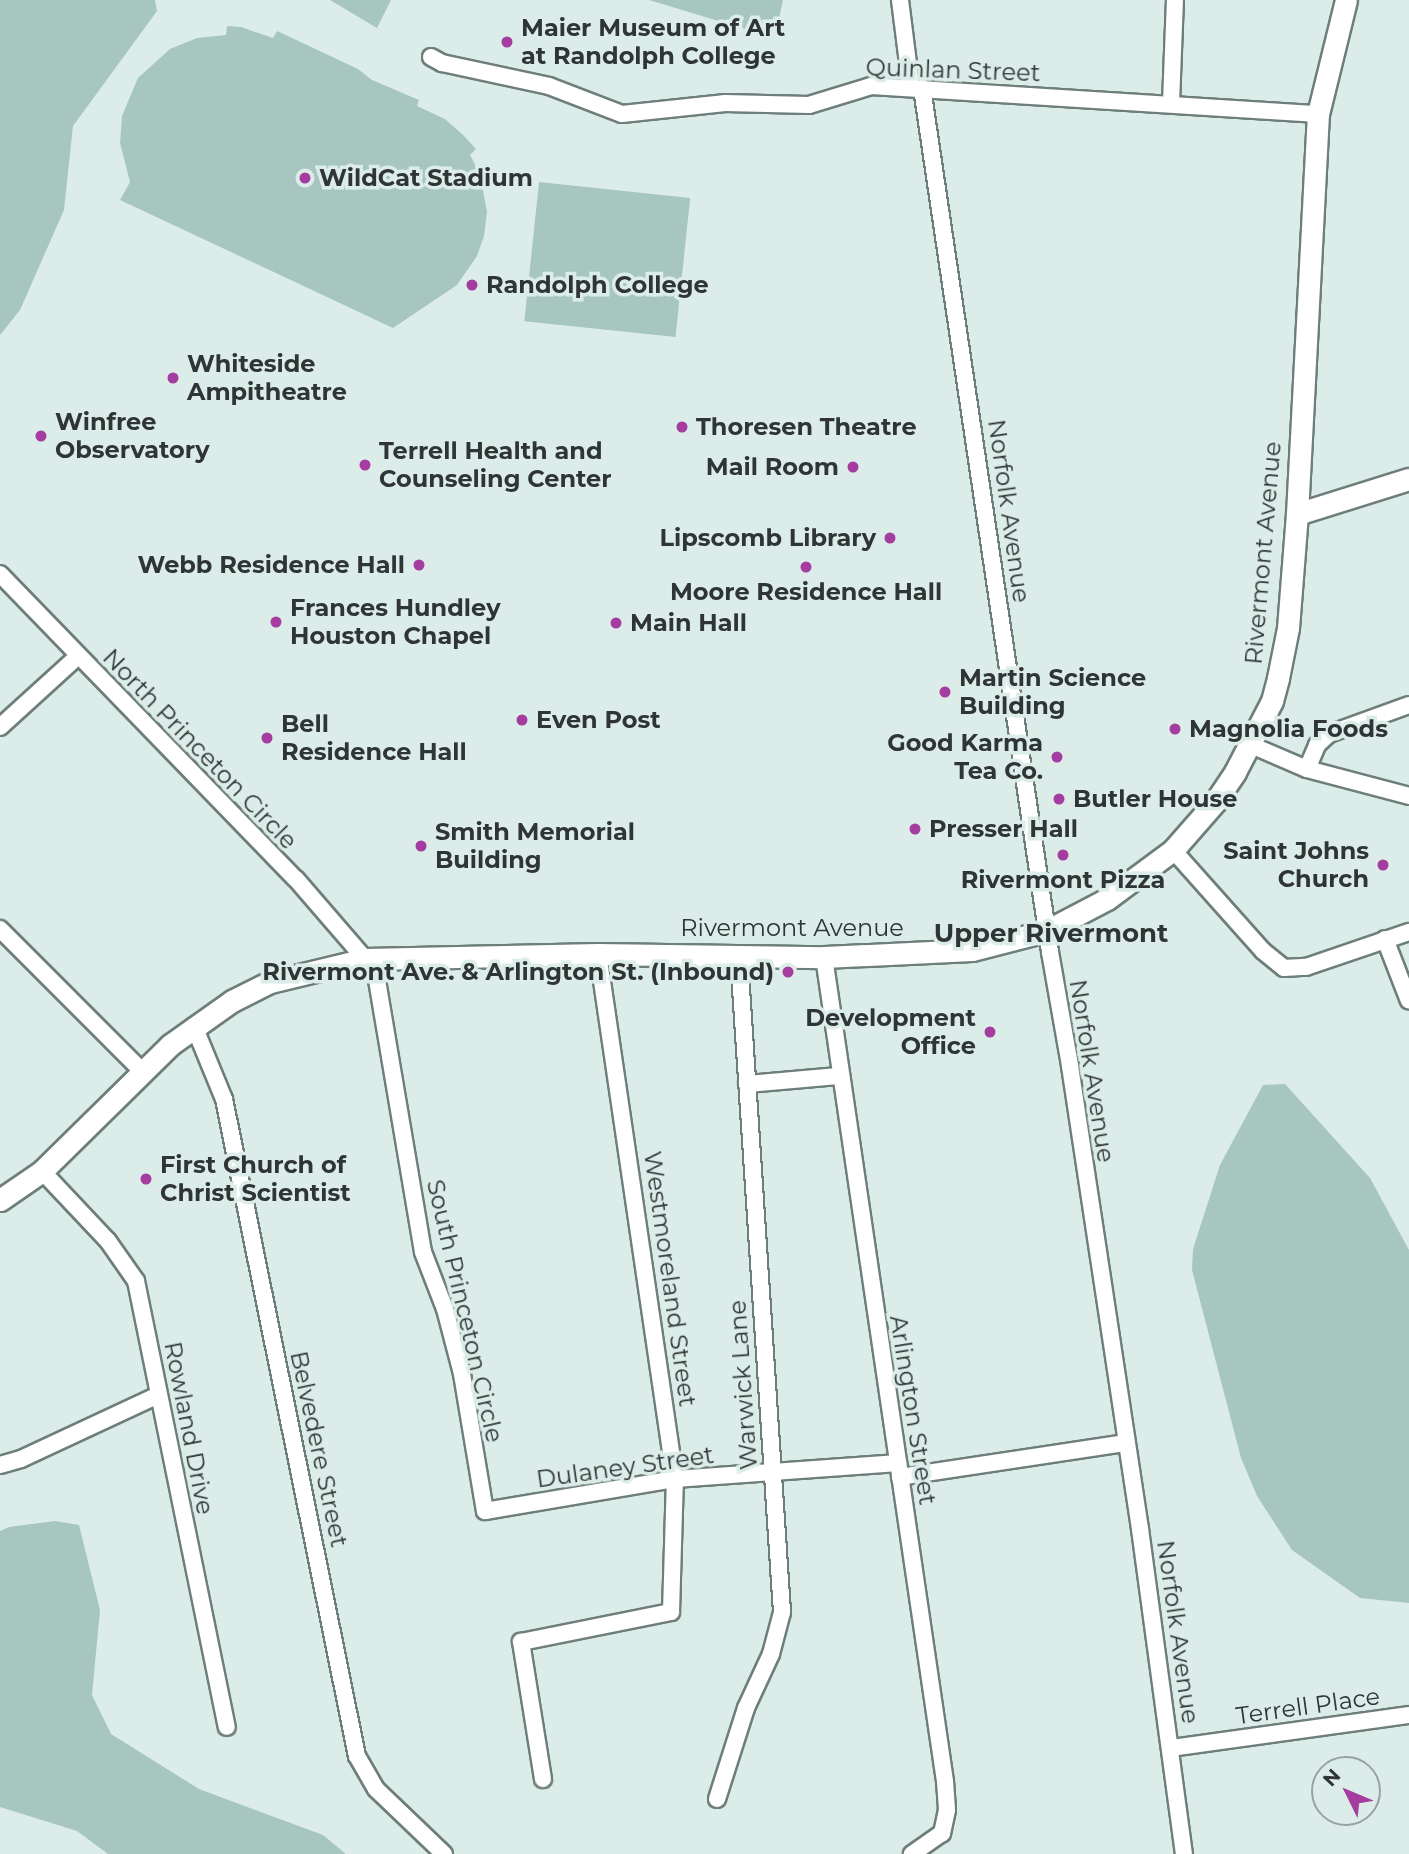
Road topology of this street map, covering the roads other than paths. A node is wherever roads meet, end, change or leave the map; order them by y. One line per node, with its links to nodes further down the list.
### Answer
1 (900, 0): 5 (street, Norfolk Avenue)
2 (1175, 0): 6 (street)
3 (1346, 0): 7 (main road, Rivermont Avenue)
4 (431, 57): 5 (street, Quinlan Street)
5 (917, 87): 6 (street, Quinlan Street); 19 (street, Norfolk Avenue)
6 (1171, 103): 7 (street, Quinlan Street)
7 (1318, 114): 9 (main road, Rivermont Avenue)
8 (1409, 480): 9 (main road)
9 (1297, 514): 14 (main road, Rivermont Avenue)
10 (0, 574): 11 (street, North Princeton Circle)
11 (78, 656): 13 (street); 25 (street, North Princeton Circle)
12 (1409, 705): 15 (street)
13 (0, 727)
14 (1251, 745): 15 (street); 17 (main road, Rivermont Avenue)
15 (1307, 769): 16 (street)
16 (1409, 796)
17 (1173, 850): 19 (main road, Rivermont Avenue); 21 (street)
18 (0, 929): 28 (street)
19 (1046, 931): 24 (main road, Rivermont Avenue); 34 (street, Norfolk Avenue)
20 (1409, 932): 21 (street)
21 (1385, 939): 26 (street)
22 (598, 954): 23 (main road, Rivermont Avenue); 25 (main road, Rivermont Avenue); 38 (street, Westmoreland Street)
23 (739, 957): 24 (main road, Rivermont Avenue); 30 (street, Warwick Lane)
24 (824, 957): 29 (street, Arlington Street)
25 (365, 958): 27 (main road, Rivermont Avenue); 39 (street, South Princeton Circle)
26 (1409, 1001)
27 (194, 1026): 28 (main road, Rivermont Avenue); 45 (street, Belvedere Street)
28 (142, 1072): 31 (main road, Rivermont Avenue)
29 (839, 1076): 30 (street); 36 (street, Arlington Street)
30 (747, 1084): 37 (street, Warwick Lane)
31 (42, 1171): 32 (main road, Rivermont Avenue); 33 (street, Rowland Drive)
32 (0, 1200)
33 (158, 1395): 35 (street); 41 (street, Rowland Drive)
34 (1126, 1443): 36 (street, Dulaney Street); 42 (street, Norfolk Avenue)
35 (0, 1465)
36 (899, 1470): 37 (street, Dulaney Street); 46 (street, Arlington Street)
37 (771, 1471): 38 (street, Dulaney Street); 44 (street, Warwick Lane)
38 (675, 1479): 39 (street, Dulaney Street); 43 (street, Westmoreland Street)
39 (485, 1511)
40 (1409, 1715): 42 (street, Terrell Place)
41 (227, 1727)
42 (1171, 1748): 47 (street, Norfolk Avenue)
43 (543, 1779)
44 (717, 1799)
45 (444, 1854)
46 (912, 1854)
47 (1184, 1854)

